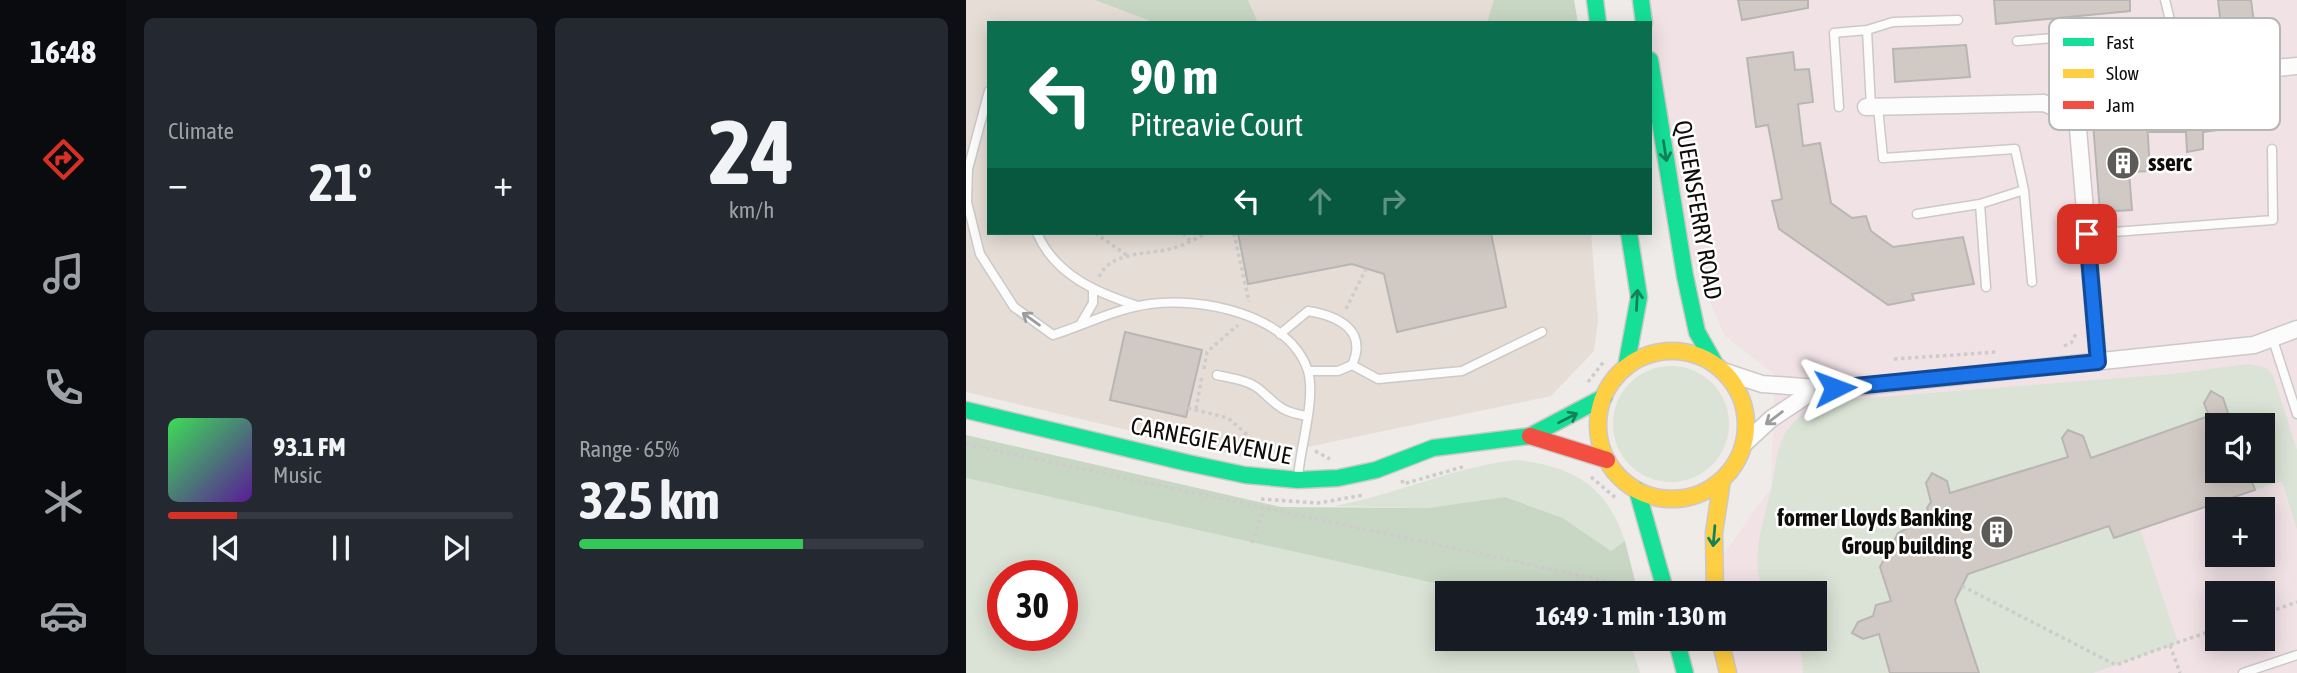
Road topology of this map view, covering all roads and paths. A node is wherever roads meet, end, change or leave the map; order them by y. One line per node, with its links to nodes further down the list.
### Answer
1 (1595, 0): 6 (main road)
2 (1641, 0): 7 (main road)
3 (2165, 0): 4 (lane)
4 (2170, 18)
5 (1958, 20): 8 (lane)
6 (1598, 21)
7 (1644, 21)
8 (1867, 30): 14 (lane); 15 (lane)
9 (2049, 39): 10 (lane)
10 (2017, 41)
11 (1652, 72): 50 (main road, QUEENSFERRY ROAD, one-way to 50)
12 (987, 98): 38 (lane, one-way to 12)
13 (2049, 105): 15 (street)
14 (1839, 107)
15 (1872, 107): 18 (lane)
16 (2078, 130): 21 (street)
17 (2272, 149): 21 (lane)
18 (2024, 190): 19 (lane); 31 (lane)
19 (1980, 204): 20 (lane); 32 (lane)
20 (1917, 214)
21 (2087, 234): 36 (street)
22 (1038, 235): 33 (lane)
23 (1098, 235): 29 (path)
24 (1185, 235): 28 (path)
25 (1203, 235): 28 (path)
26 (1234, 235): 35 (path)
27 (1629, 235): 49 (main road, one-way to 27)
28 (1191, 242): 29 (path)
29 (1128, 256): 33 (path)
30 (1366, 269): 37 (path)
31 (2032, 282)
32 (1986, 287)
33 (1093, 290): 34 (lane); 38 (lane)
34 (1138, 306): 35 (lane); 38 (lane)
35 (1245, 314): 41 (lane); 58 (path)
36 (2094, 318): 43 (path); 47 (street)
37 (1340, 320): 41 (lane); 48 (lane)
38 (1079, 327)
39 (2297, 329): 42 (street)
40 (1542, 332): 48 (lane)
41 (1280, 334): 51 (lane)
42 (2273, 340): 47 (street); 59 (lane)
43 (2059, 348)
44 (2004, 352): 46 (path)
45 (1606, 358): 53 (path)
46 (1894, 359)
47 (2098, 362): 54 (street)
48 (1352, 365): 51 (lane)
49 (1626, 367): 50 (main road); 55 (main road)
50 (1719, 368): 54 (street); 63 (main road)
51 (1308, 371): 60 (lane)
52 (1217, 375): 60 (lane)
53 (1586, 385)
54 (1855, 387): 63 (street, one-way to 63)
55 (1604, 397): 61 (main road, one-way to 55); 65 (main road)
56 (1188, 408): 58 (path)
57 (966, 410): 69 (main road, CARNEGIE AVENUE)
58 (1196, 410): 64 (path)
59 (2297, 414)
60 (1306, 416): 69 (lane)
61 (1530, 436): 65 (main road); 66 (main road, CARNEGIE AVENUE)
62 (966, 444): 74 (path)
63 (1744, 444): 70 (main road)
64 (1284, 454)
65 (1607, 460): 71 (main road)
66 (1394, 463): 67 (path); 69 (main road, CARNEGIE AVENUE)
67 (1469, 465)
68 (1582, 470): 73 (path)
69 (1297, 480)
70 (1722, 480): 71 (main road); 81 (main road, one-way to 81)
71 (1637, 490): 80 (main road)
72 (1283, 503): 75 (path)
73 (1622, 507)
74 (1264, 509): 75 (path); 76 (path)
75 (1283, 512): 78 (path)
76 (1252, 542)
77 (1643, 576): 79 (path)
78 (1608, 581)
79 (1644, 581)
80 (1663, 581)
81 (1715, 581)
82 (1962, 586): 86 (path)
83 (2297, 602): 84 (path)
84 (2275, 610)
85 (2205, 633): 86 (path)
86 (2170, 645): 92 (path)
87 (1679, 651): 90 (main road)
88 (1723, 651): 91 (main road)
89 (2297, 655): 93 (lane)
90 (1685, 673)
91 (1728, 673)
92 (2180, 673)
93 (2243, 673)

